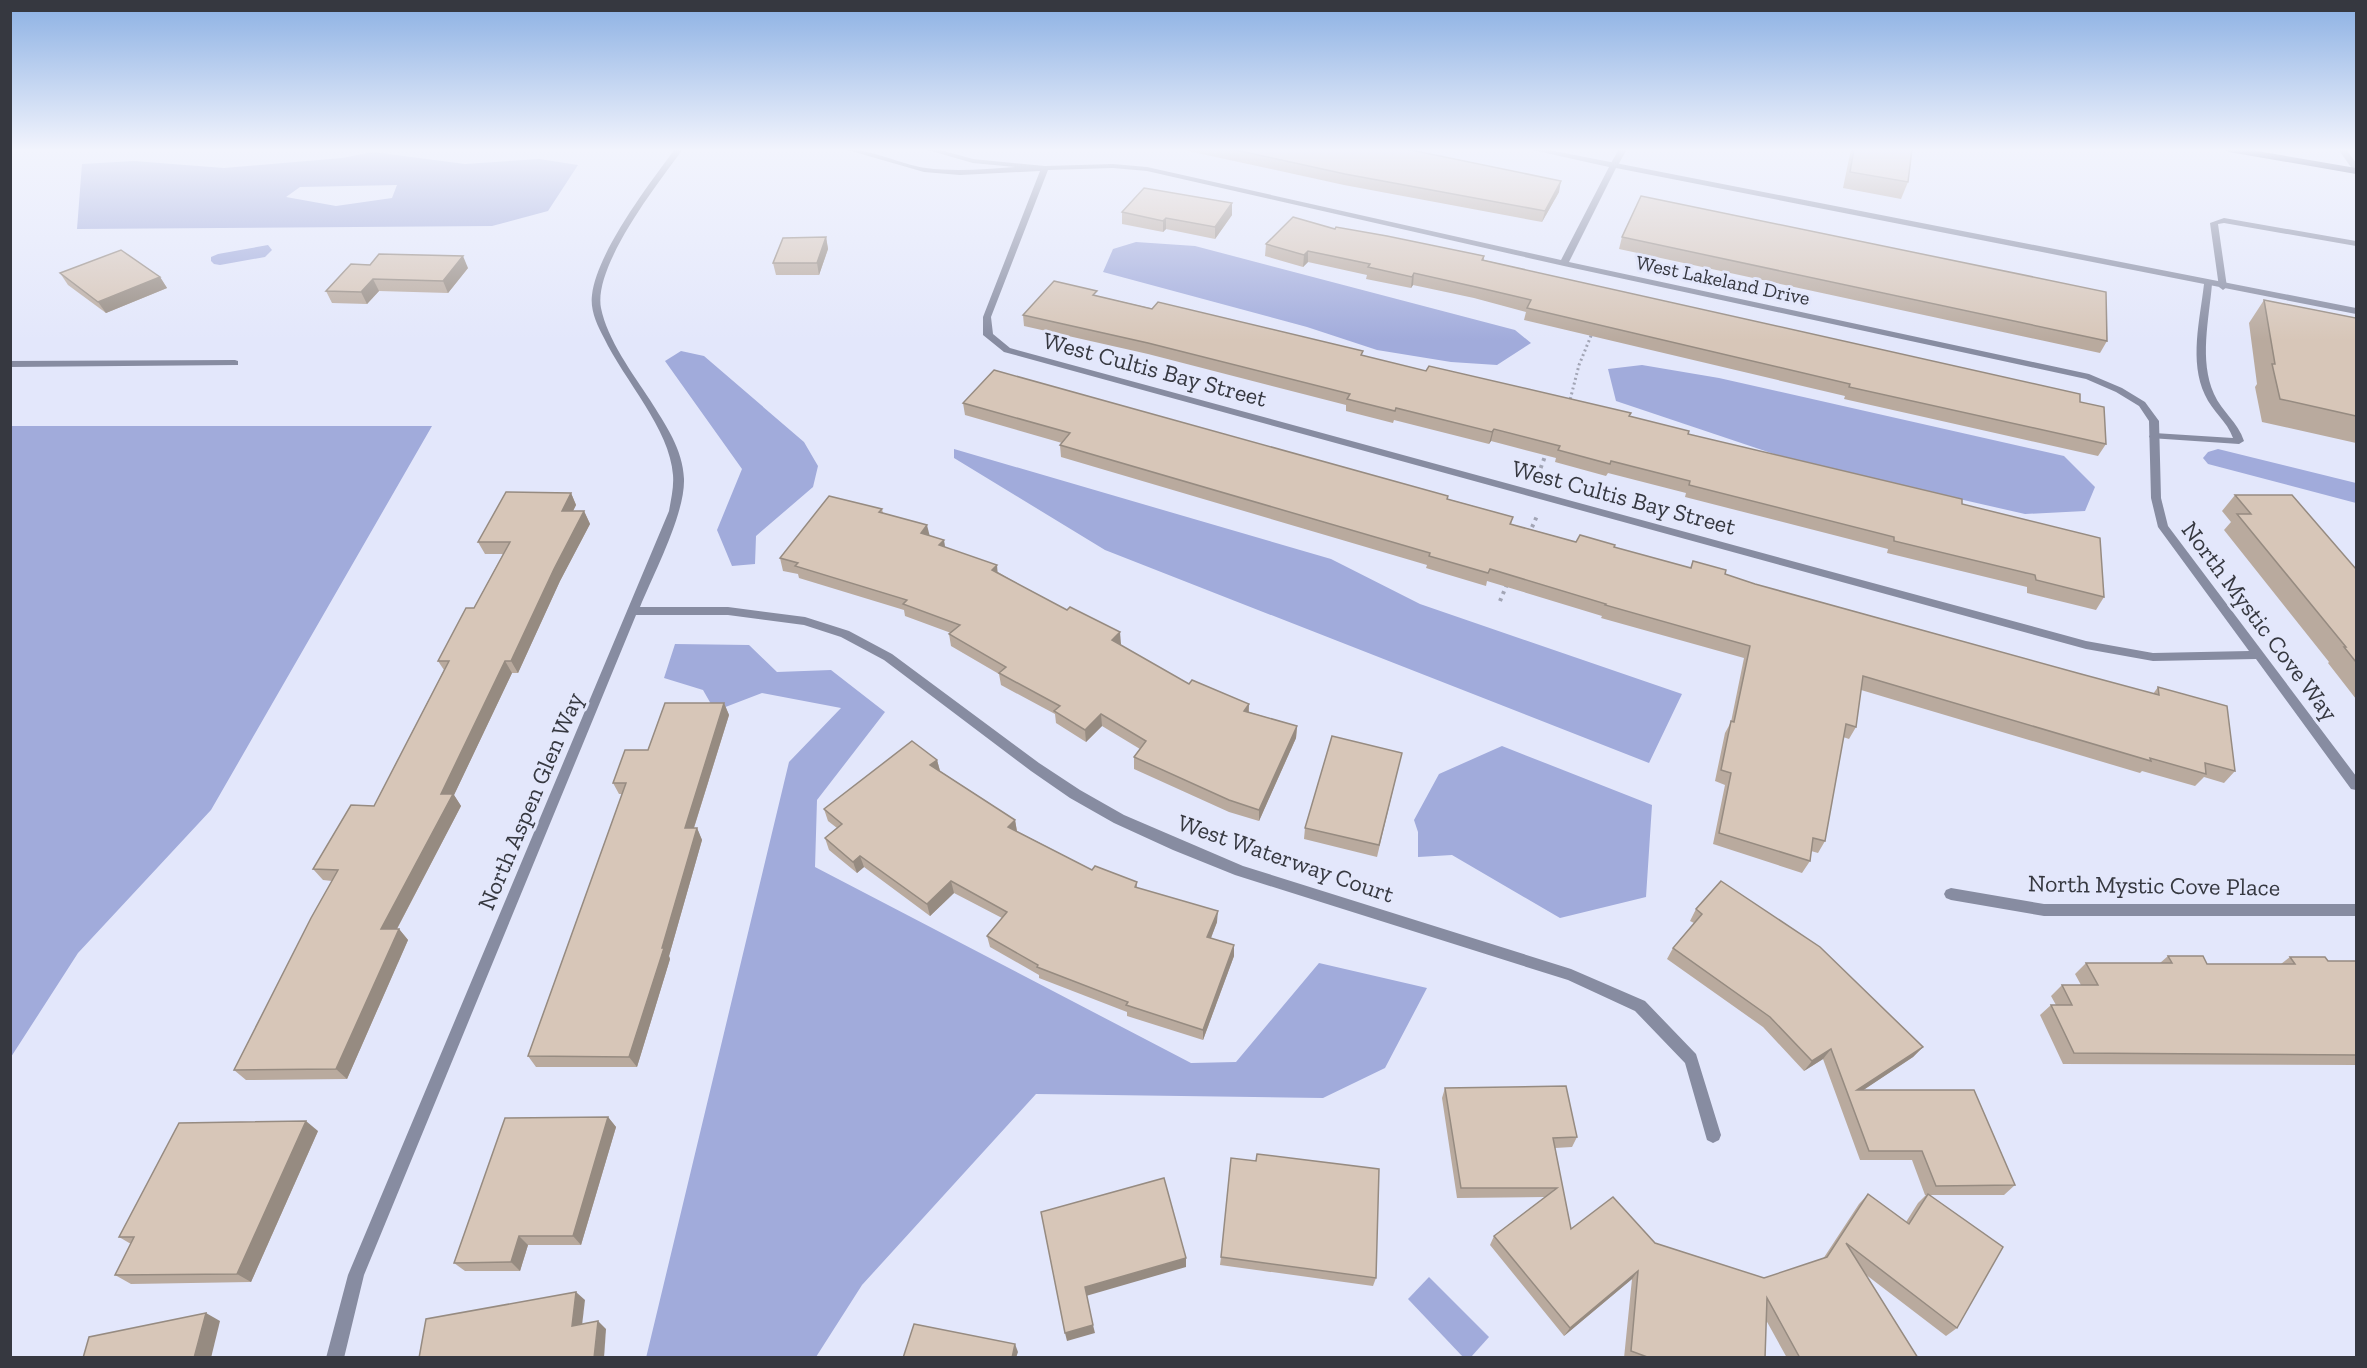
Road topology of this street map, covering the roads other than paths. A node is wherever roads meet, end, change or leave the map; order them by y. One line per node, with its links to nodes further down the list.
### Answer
1 (635, 213): 15 (street, North Aspen Glen Way)
2 (1028, 213): 16 (street, West Cultis Bay Street)
3 (1341, 213): 7 (street, West Lakeland Drive)
4 (1590, 213): 7 (street)
5 (1853, 213): 8 (street)
6 (2356, 244): 9 (street)
7 (1564, 263): 13 (street, West Lakeland Drive)
8 (2208, 284): 9 (street); 14 (street)
9 (2223, 286): 10 (street)
10 (2356, 311)
11 (235, 363): 12 (street)
12 (10, 364)
13 (2142, 404): 14 (street, North Mystic Cove Way)
14 (2154, 436): 16 (street, North Mystic Cove Way)
15 (634, 611): 20 (street, West Waterway Court); 21 (street, North Aspen Glen Way)
16 (2259, 655): 17 (street, North Mystic Cove Way)
17 (2356, 785)
18 (1951, 894): 19 (street, North Mystic Cove Place)
19 (2356, 910)
20 (1713, 1135)
21 (335, 1358)

